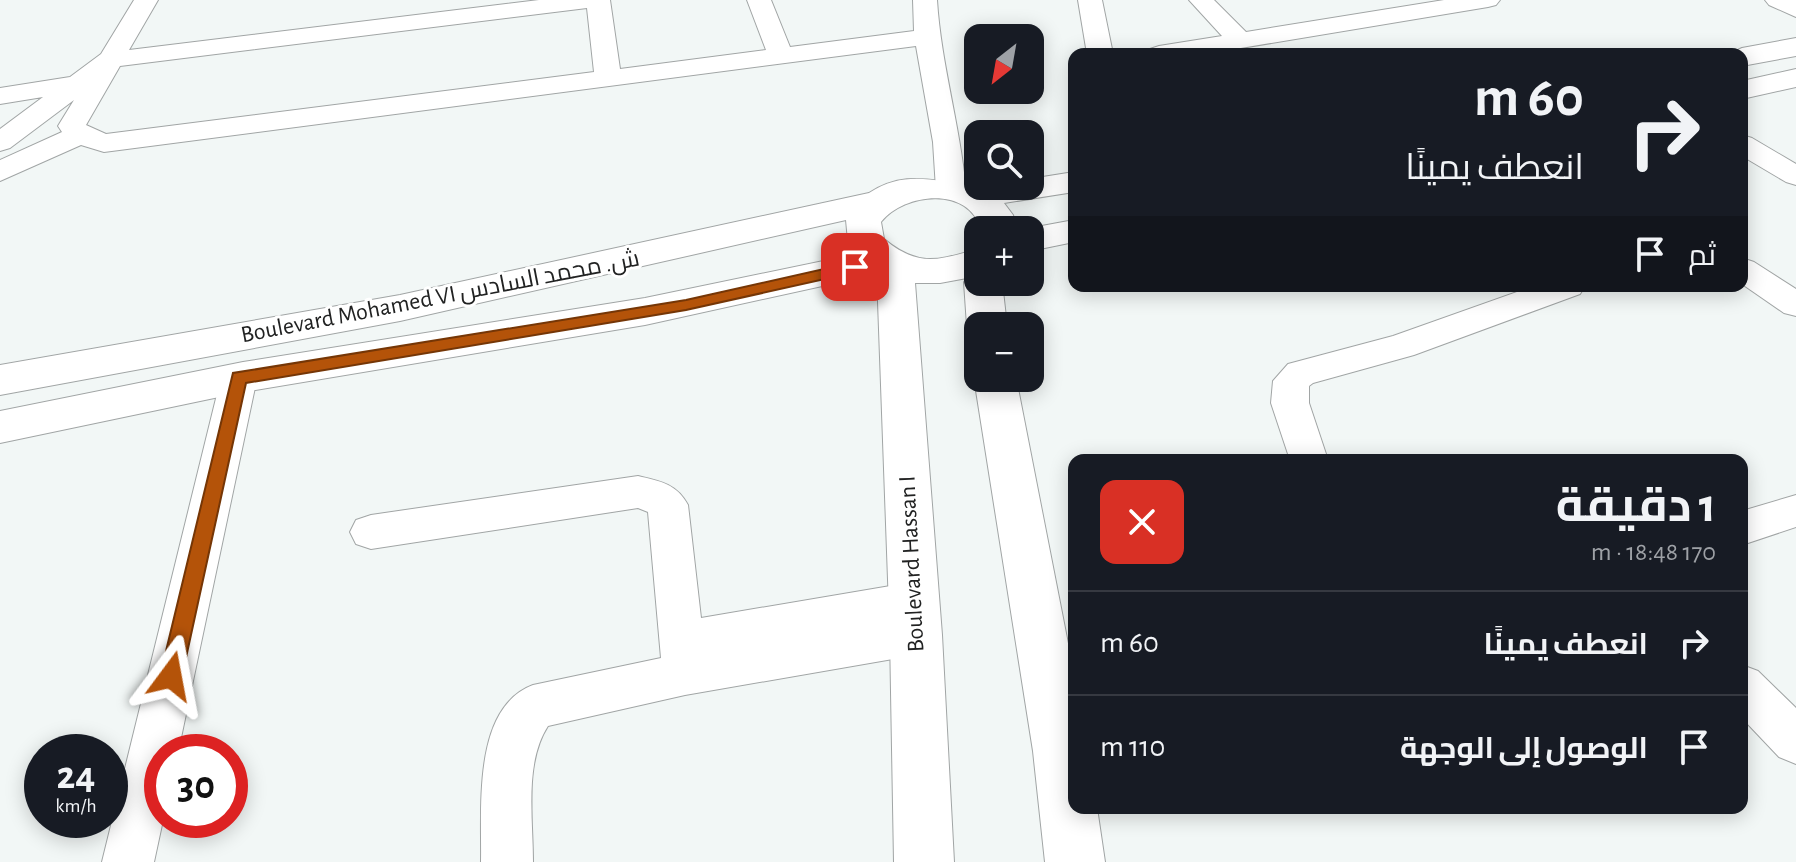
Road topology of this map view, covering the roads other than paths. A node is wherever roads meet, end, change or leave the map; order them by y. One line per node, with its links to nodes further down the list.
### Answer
1 (146, 0): 19 (street)
2 (598, 0): 19 (street); 20 (street)
3 (759, 0): 17 (street)
4 (925, 0): 12 (street)
5 (1090, 0): 15 (street)
6 (1201, 0): 13 (street)
7 (1354, 0): 11 (street)
8 (1488, 0): 11 (street)
9 (1777, 0): 10 (street)
10 (1796, 10)
11 (1379, 20): 13 (street)
12 (927, 37): 17 (street); 31 (street)
13 (1239, 39): 16 (street)
14 (1796, 47): 18 (main road)
15 (1099, 48)
16 (1191, 48)
17 (781, 56): 20 (street)
18 (1748, 56)
19 (110, 60): 22 (street); 25 (street)
20 (608, 78): 25 (street)
21 (1796, 78): 23 (main road)
22 (77, 84): 24 (street); 26 (street)
23 (1748, 89)
24 (0, 96)
25 (80, 135): 28 (street)
26 (0, 142)
27 (1748, 148): 29 (street)
28 (0, 172)
29 (1796, 176)
30 (1068, 183): 31 (main road, Boulevard Mohamed VI ش. محمد السادس)
31 (959, 191): 32 (main road, Boulevard Mohamed VI ش. محمد السادس); 33 (main road)
32 (877, 202): 36 (main road); 42 (main road, Boulevard Mohamed VI ش. محمد السادس)
33 (994, 216)
34 (1068, 232): 35 (main road)
35 (1044, 236)
36 (890, 262): 37 (main road); 41 (main road, Boulevard Mohamed VI ش. محمد السادس); 49 (main road, Boulevard Hassan I)
37 (964, 265)
38 (1748, 273): 40 (street)
39 (1541, 292): 45 (street)
40 (1796, 305)
41 (239, 378): 44 (main road, Boulevard Mohamed VI ش. محمد السادس); 55 (street)
42 (0, 380)
43 (998, 392): 53 (main road)
44 (0, 427)
45 (1307, 454)
46 (1796, 511): 47 (street)
47 (1748, 526)
48 (371, 532): 50 (street)
49 (915, 618): 50 (street); 57 (main road, Boulevard Hassan I)
50 (683, 657): 56 (street)
51 (1748, 692): 52 (street)
52 (1796, 741)
53 (1067, 750)
54 (1072, 814): 58 (main road)
55 (128, 862)
56 (507, 862)
57 (924, 862)
58 (1075, 862)

